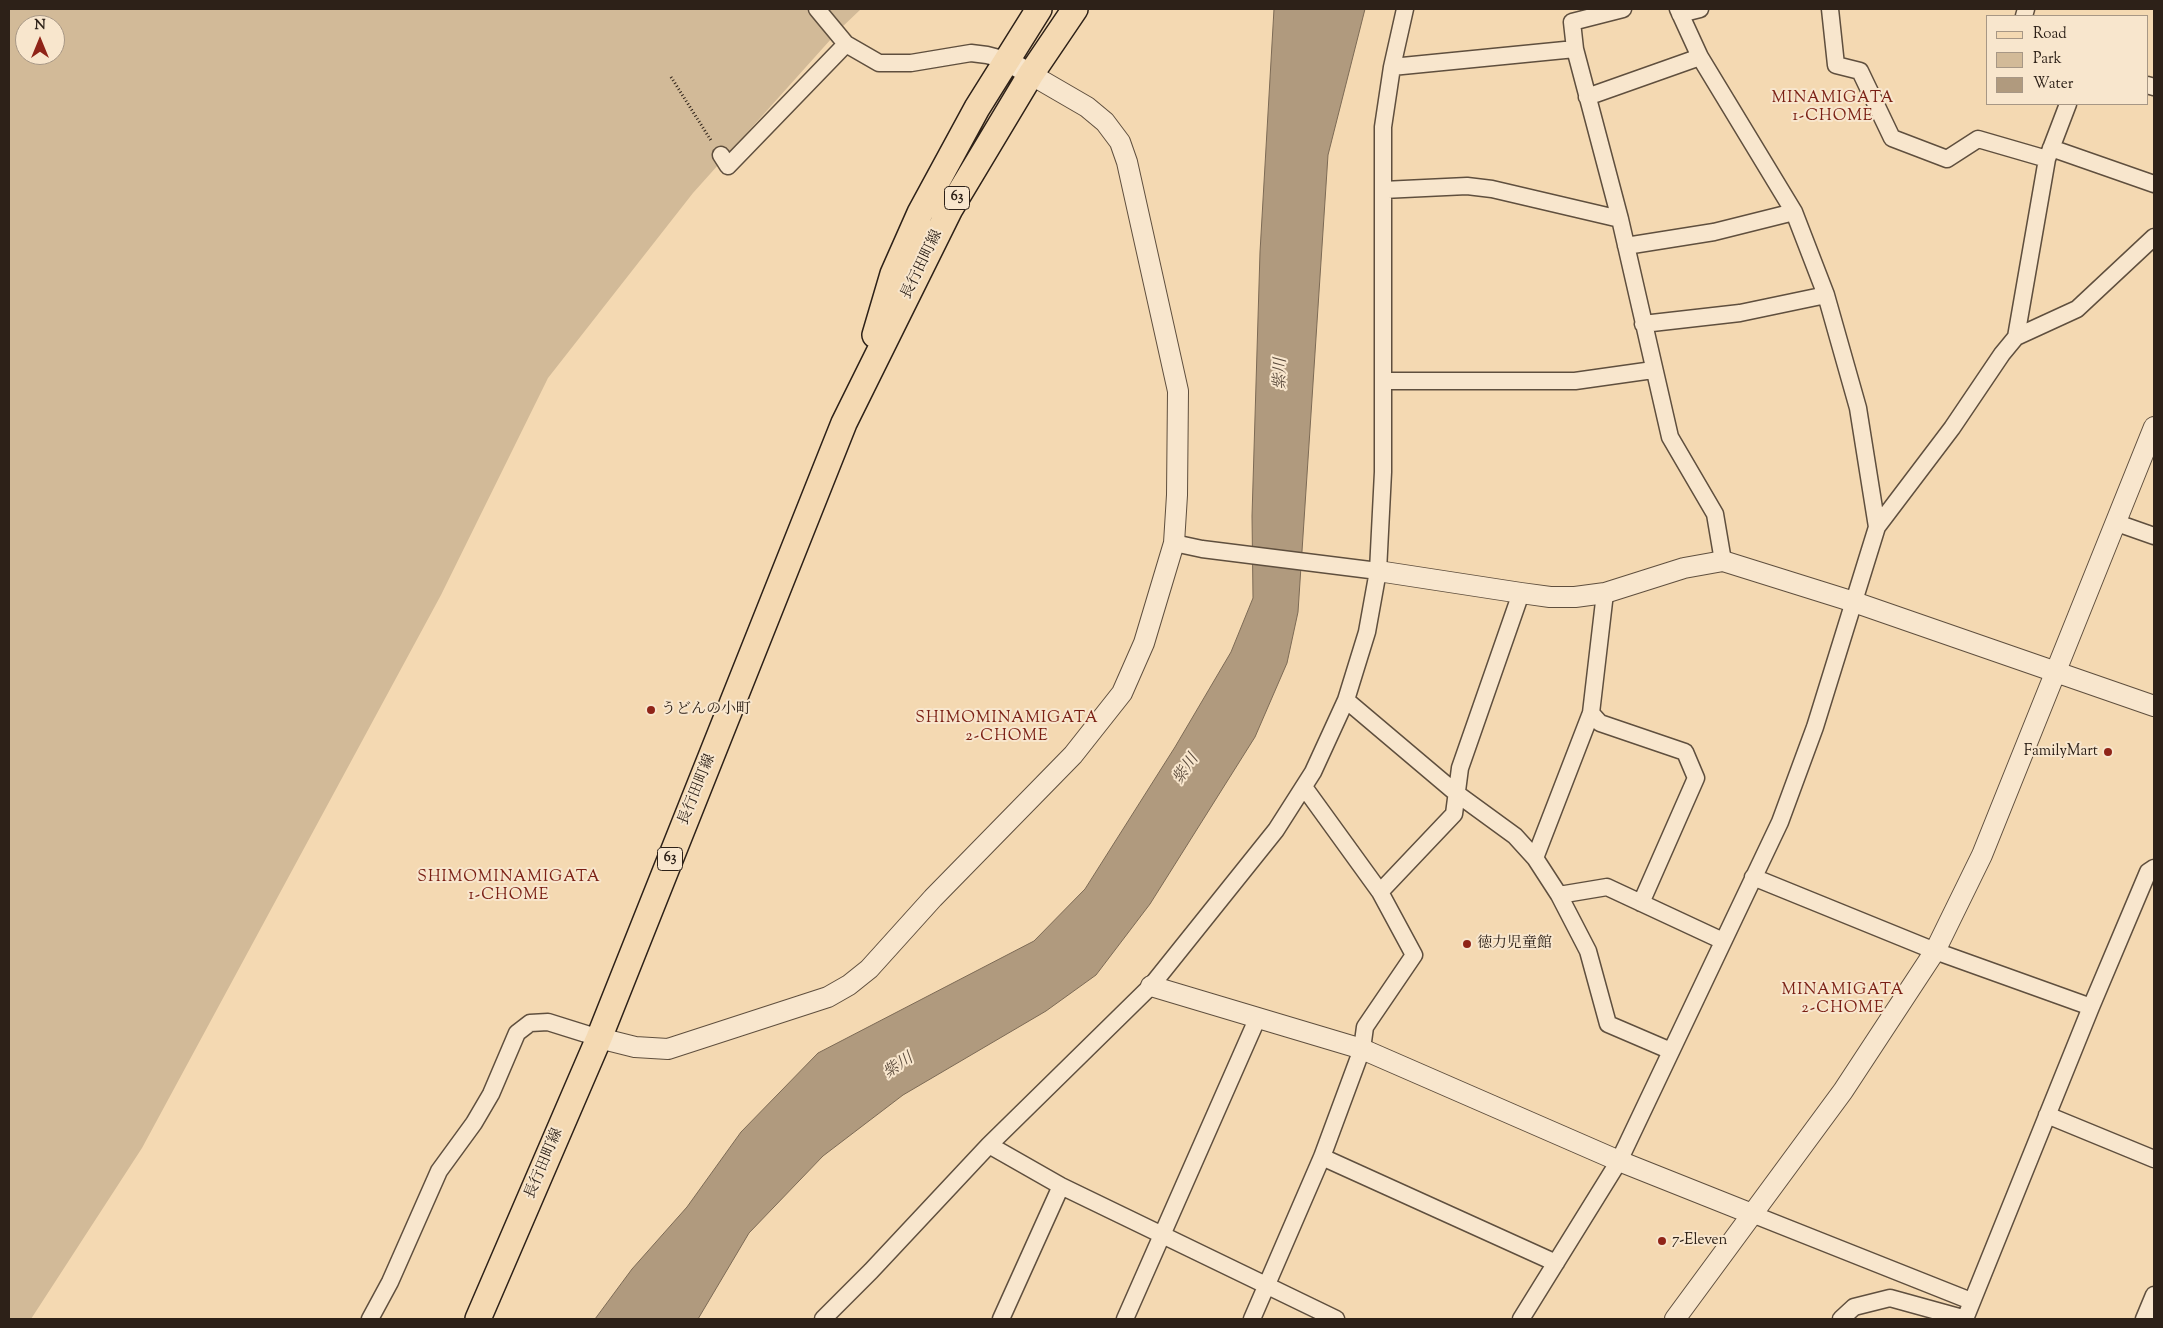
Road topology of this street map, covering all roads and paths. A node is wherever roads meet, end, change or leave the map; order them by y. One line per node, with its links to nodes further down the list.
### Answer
1 (816, 9): 9 (street)
2 (1039, 9): 12 (main road, 長行田町線 / 63)
3 (1075, 9): 14 (main road, 長行田町線 / 63)
4 (1405, 9): 13 (street)
5 (1623, 9): 10 (street)
6 (1700, 9): 8 (street)
7 (1830, 9): 18 (street)
8 (1679, 12): 11 (street)
9 (846, 44): 12 (street); 19 (street)
10 (1574, 49): 13 (street); 16 (street)
11 (1700, 57): 16 (street); 22 (street)
12 (1006, 60): 14 (street); 31 (main road, 長行田町線 / 63)
13 (1392, 66): 21 (street)
14 (1031, 74): 31 (main road, 長行田町線 / 63); 36 (street)
15 (671, 77): 19 (path)
16 (1587, 97): 23 (street)
17 (2068, 105): 18 (street)
18 (2049, 154): 20 (street); 28 (street)
19 (721, 155)
20 (2154, 184)
21 (1383, 190): 23 (street); 30 (street)
22 (1794, 212): 25 (street); 26 (street)
23 (1620, 220): 25 (street)
24 (2154, 237): 28 (street)
25 (1626, 246): 27 (street)
26 (1826, 295): 27 (street); 34 (street)
27 (1643, 324): 29 (street)
28 (2016, 337): 34 (street)
29 (1653, 370): 30 (street); 37 (street)
30 (1384, 381): 38 (street)
31 (857, 397): 59 (main road, 長行田町線 / 63)
32 (2154, 427): 33 (street)
33 (2117, 523): 35 (street); 42 (street)
34 (1877, 527): 41 (street)
35 (2154, 536)
36 (1174, 543): 38 (street); 59 (street)
37 (1723, 561): 40 (street); 41 (street)
38 (1378, 570): 39 (street); 43 (street)
39 (1521, 593): 40 (street); 47 (street)
40 (1605, 593): 45 (street)
41 (1854, 602): 42 (street); 50 (street)
42 (2054, 671): 44 (street); 55 (street)
43 (1346, 700): 46 (street); 47 (street)
44 (2154, 706)
45 (1591, 713): 48 (street); 53 (street)
46 (1304, 787): 51 (street); 56 (street)
47 (1456, 793): 48 (street); 51 (street)
48 (1535, 858): 52 (street)
49 (2154, 868): 57 (street)
50 (1753, 877): 54 (street); 55 (street)
51 (1380, 892): 60 (street)
52 (1559, 895): 53 (street); 61 (street)
53 (1640, 903): 54 (street)
54 (1723, 941): 61 (street)
55 (1935, 951): 57 (street); 68 (street)
56 (1151, 986): 58 (street); 63 (street)
57 (2091, 1007): 62 (street)
58 (1258, 1017): 60 (street); 69 (street)
59 (599, 1038): 74 (street); 75 (main road, 長行田町線 / 63)
60 (1362, 1049): 64 (street); 66 (street)
61 (1671, 1051): 66 (street)
62 (2047, 1115): 65 (street); 73 (street)
63 (989, 1145): 67 (street); 76 (street)
64 (1322, 1157): 70 (street); 71 (street)
65 (2154, 1160)
66 (1619, 1161): 68 (street); 70 (street)
67 (1062, 1186): 69 (street); 77 (street)
68 (1752, 1214): 73 (street); 82 (street)
69 (1163, 1235): 71 (street); 78 (street)
70 (1556, 1263): 81 (street)
71 (1267, 1286): 79 (street); 80 (street)
72 (2154, 1295): 85 (street)
73 (1971, 1301): 84 (street)
74 (370, 1319)
75 (478, 1319)
76 (823, 1319)
77 (1001, 1319)
78 (1125, 1319)
79 (1252, 1319)
80 (1336, 1319)
81 (1521, 1319)
82 (1675, 1319)
83 (1841, 1319): 84 (street)
84 (1966, 1319)
85 (2144, 1319)

